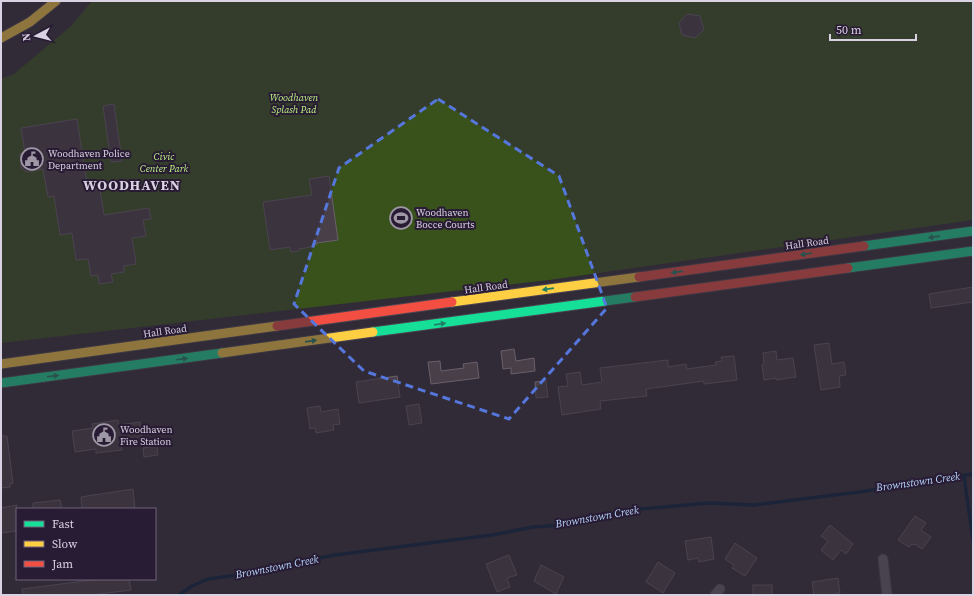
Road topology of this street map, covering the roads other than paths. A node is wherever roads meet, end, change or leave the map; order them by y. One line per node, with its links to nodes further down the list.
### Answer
1 (56, 1): 2 (main road)
2 (1, 38)
3 (973, 231): 5 (main road, Hall Road, one-way to 5)
4 (973, 251): 5 (main road, Hall Road)
5 (699, 278): 6 (main road, Hall Road, one-way to 6); 7 (main road, Hall Road)
6 (463, 301): 7 (main road); 8 (main road, Hall Road)
7 (465, 320): 9 (main road, Hall Road, one-way to 7)
8 (201, 337): 9 (main road); 11 (main road, Hall Road)
9 (204, 356): 11 (main road, Hall Road, one-way to 9)
10 (1, 364): 11 (main road, Hall Road)
11 (37, 368): 12 (main road, Hall Road)
12 (1, 383)
13 (883, 559): 14 (street)
14 (887, 595)

